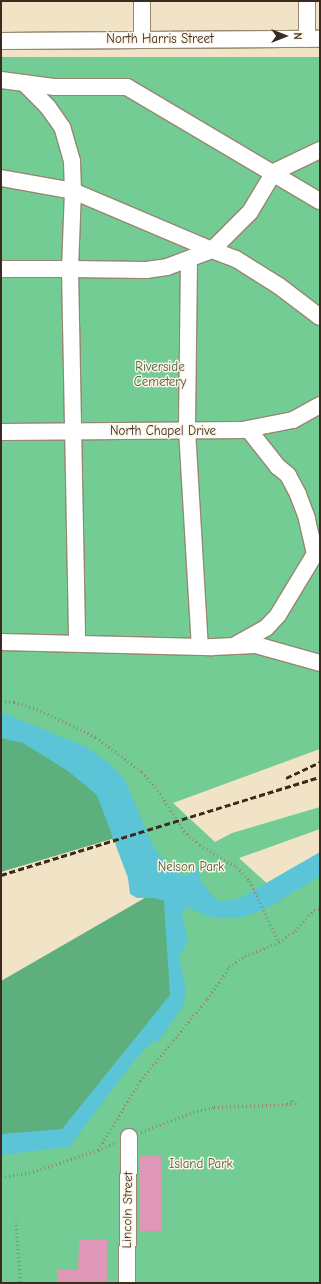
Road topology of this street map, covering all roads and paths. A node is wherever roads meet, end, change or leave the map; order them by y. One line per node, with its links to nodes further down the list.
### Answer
1 (142, 1): 3 (street)
2 (307, 1): 4 (street)
3 (142, 39): 4 (street, North Harris Street); 5 (street, North Harris Street)
4 (313, 39)
5 (1, 41)
6 (1, 80): 7 (street)
7 (24, 83): 9 (street); 11 (street)
8 (320, 150): 9 (street)
9 (274, 172): 12 (street); 13 (street)
10 (1, 178): 11 (street)
11 (73, 191): 13 (street); 16 (street)
12 (320, 201)
13 (212, 250): 14 (street); 17 (street)
14 (189, 260): 16 (street); 20 (street)
15 (1, 269): 16 (street)
16 (70, 270): 21 (street)
17 (320, 317)
18 (320, 405): 19 (street, North Chapel Drive)
19 (248, 429): 20 (street, North Chapel Drive); 23 (street)
20 (187, 430): 21 (street, North Chapel Drive); 27 (street)
21 (71, 431): 22 (street, North Chapel Drive); 25 (street)
22 (1, 432)
23 (317, 555): 26 (street)
24 (1, 642): 25 (street)
25 (77, 643): 27 (street)
26 (232, 646): 27 (street); 28 (street)
27 (200, 647)
28 (320, 663)
29 (1, 701): 31 (path)
30 (320, 909): 31 (path)
31 (279, 942): 36 (path)
32 (287, 1104): 33 (path); 34 (path); 35 (path)
33 (292, 1104)
34 (296, 1104)
35 (129, 1138): 36 (path); 40 (street, Lincoln Street)
36 (98, 1150): 37 (path)
37 (1, 1177)
38 (16, 1221): 39 (path)
39 (21, 1283)
40 (127, 1283)

